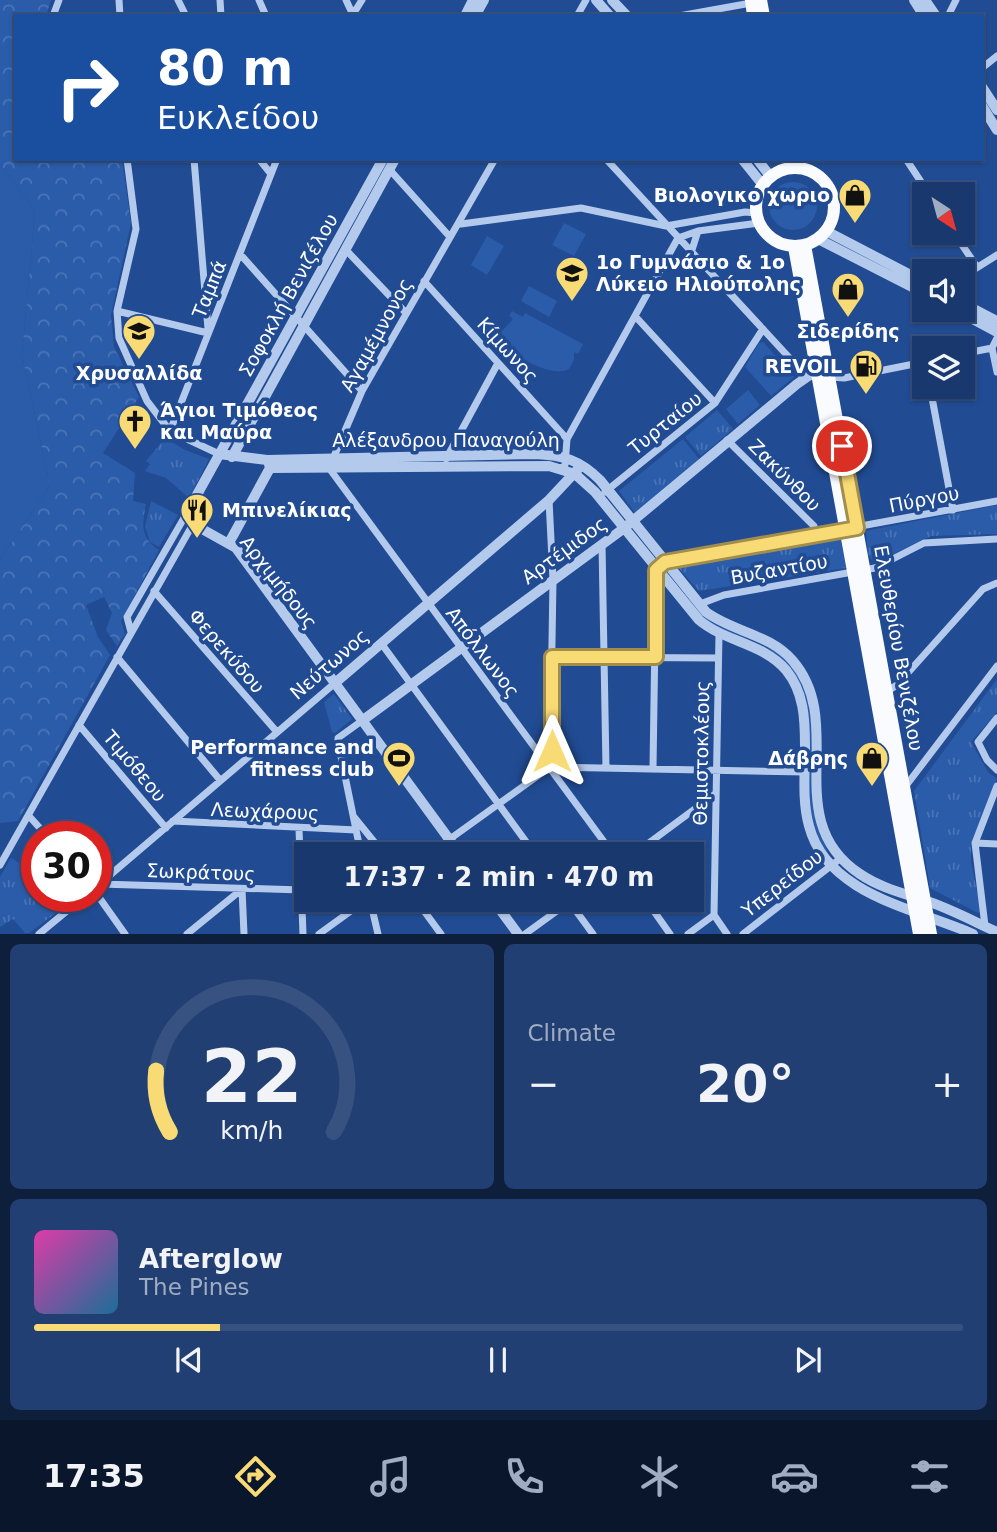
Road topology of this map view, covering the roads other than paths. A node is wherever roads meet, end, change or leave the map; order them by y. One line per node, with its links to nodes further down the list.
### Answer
1 (596, 0): 4 (street)
2 (612, 0): 5 (street)
3 (754, 5): 6 (street)
4 (608, 14)
5 (625, 14)
6 (693, 14)
7 (984, 90): 9 (street)
8 (984, 109): 10 (street)
9 (997, 110)
10 (997, 130)
11 (127, 161): 44 (street)
12 (194, 161): 52 (street)
13 (261, 161): 24 (street)
14 (275, 161): 24 (street, Ταμπά)
15 (382, 161): 49 (street, Σοφοκλή Βενιζέλου)
16 (394, 161): 22 (street, Σοφοκλή Βενιζέλου)
17 (494, 161): 27 (street, Αγαμέμνονος)
18 (609, 161): 28 (street)
19 (750, 161): 23 (street)
20 (762, 161): 23 (street)
21 (907, 161): 25 (street)
22 (389, 169): 31 (street); 35 (street, Σοφοκλή Βενιζέλου)
23 (780, 169): 26 (main road); 30 (main road)
24 (271, 174): 37 (street, Ταμπά)
25 (921, 182)
26 (757, 218): 28 (street); 29 (street); 34 (main road)
27 (461, 224): 28 (street); 31 (street, Αγαμέμνονος)
28 (666, 226): 32 (street)
29 (698, 231): 32 (street); 36 (street)
30 (822, 235): 34 (main road); 40 (street); 42 (street)
31 (450, 237): 41 (street, Αγαμέμνονος)
32 (678, 239): 36 (street); 46 (street)
33 (962, 245): 39 (street)
34 (800, 246): 59 (main road, Ελευθερίου Βενιζέλου)
35 (345, 249): 45 (street); 49 (street, Σοφοκλή Βενιζέλου)
36 (691, 253): 50 (street)
37 (240, 254): 49 (street); 52 (street, Ταμπά)
38 (997, 254): 39 (street)
39 (977, 267)
40 (912, 276)
41 (424, 281): 45 (street, Αγαμέμνονος); 56 (street, Κίμωνος)
42 (912, 286)
43 (975, 310): 48 (street)
44 (117, 311): 52 (street); 64 (street)
45 (406, 313): 61 (street, Αγαμέμνονος)
46 (635, 316): 63 (street); 65 (street)
47 (975, 320): 51 (street)
48 (997, 321)
49 (300, 322): 61 (street); 67 (street, Σοφοκλή Βενιζέλου); 70 (street, Σοφοκλή Βενιζέλου)
50 (763, 329): 60 (street); 63 (street, Τυρταίου)
51 (997, 332)
52 (208, 333): 64 (street, Ταμπά)
53 (997, 338): 54 (street)
54 (992, 348): 55 (street); 58 (street)
55 (975, 351)
56 (498, 363): 65 (street, Κίμωνος); 68 (street)
57 (912, 364): 59 (street)
58 (997, 372)
59 (822, 376): 60 (street); 87 (main road, Ελευθερίου Βενιζέλου)
60 (804, 380): 66 (street, Αρτέμιδος)
61 (362, 391): 71 (street, Αγαμέμνονος)
62 (932, 399): 82 (street)
63 (715, 403): 78 (street, Τυρταίου)
64 (170, 431): 67 (street)
65 (567, 439): 69 (street)
66 (726, 440): 84 (street, Αρτέμιδος); 88 (street, Ζακύνθου)
67 (219, 454): 70 (street, Αλέξανδρου Παναγούλη); 83 (street, Σοφοκλή Βενιζέλου)
68 (446, 455): 69 (street, Αλέξανδρου Παναγούλη); 71 (street, Αλέξανδρου Παναγούλη); 74 (street)
69 (565, 456): 73 (street, Αλέξανδρου Παναγούλη); 76 (street)
70 (232, 457): 72 (street, Αλέξανδρου Παναγούλη)
71 (332, 457): 72 (street, Αλέξανδρου Παναγούλη); 75 (street, Αγαμέμνονος)
72 (269, 464): 75 (street, Αλέξανδρου Παναγούλη); 90 (street)
73 (582, 464): 77 (street, Νεύτωνος); 78 (street, Αλέξανδρου Παναγούλη)
74 (445, 466): 75 (street, Αλέξανδρου Παναγούλη); 76 (street, Αλέξανδρου Παναγούλη)
75 (329, 468): 98 (street, Απόλλωνος)
76 (561, 468): 77 (street, Αλέξανδρου Παναγούλη)
77 (575, 474): 79 (street, Αλέξανδρου Παναγούλη); 80 (street, Νεύτωνος)
78 (607, 490): 79 (street, Τυρταίου); 84 (street, Αλέξανδρου Παναγούλη)
79 (599, 497): 86 (street, Αλέξανδρου Παναγούλη)
80 (549, 500): 95 (street); 98 (street, Νεύτωνος)
81 (997, 501): 82 (street, Πύργου)
82 (953, 510): 87 (street, Πύργου)
83 (188, 511): 85 (street); 100 (street, Σοφοκλή Βενιζέλου)
84 (632, 521): 86 (street, Αρτέμιδος); 92 (street, Αλέξανδρου Παναγούλη)
85 (193, 524): 90 (street, Αρχιμήδους); 97 (street, Σοφοκλή Βενιζέλου)
86 (623, 529): 91 (street, Αρτέμιδος); 93 (street, Αλέξανδρου Παναγούλη)
87 (852, 529): 88 (street, Βυζαντίου); 94 (main road, Ελευθερίου Βενιζέλου)
88 (817, 535): 92 (street, Βυζαντίου)
89 (997, 539): 94 (street, Βυζαντίου)
90 (229, 543): 110 (street, Αρχιμήδους)
91 (602, 544): 95 (street, Αρτέμιδος); 106 (street)
92 (665, 562): 93 (street); 99 (street, Αλέξανδρου Παναγούλη)
93 (656, 570): 101 (street, Αλέξανδρου Παναγούλη); 107 (street)
94 (859, 571): 99 (street, Βυζαντίου); 112 (main road, Ελευθερίου Βενιζέλου)
95 (553, 580): 103 (street, Αρτέμιδος); 105 (street)
96 (997, 583): 112 (street)
97 (154, 591): 100 (street, Σοφοκλή Βενιζέλου); 116 (street, Φερεκύδου)
98 (427, 603): 102 (street, Νεύτωνος); 103 (street, Απόλλωνος)
99 (700, 604): 146 (street, Αλέξανδρου Παναγούλη)
100 (131, 632): 104 (street, Σοφοκλή Βενιζέλου)
101 (719, 634): 108 (street, Θεμιστοκλέους); 122 (street, Αλέξανδρου Παναγούλη)
102 (381, 643): 110 (street, Νεύτωνος); 111 (street)
103 (460, 648): 111 (street, Αρτέμιδος); 117 (street, Απόλλωνος)
104 (117, 657): 115 (street, Σοφοκλή Βενιζέλου); 123 (street)
105 (552, 657): 106 (street); 117 (street)
106 (606, 657): 107 (street); 118 (street)
107 (656, 657): 108 (street); 119 (street)
108 (718, 658): 120 (street, Θεμιστοκλέους)
109 (997, 667): 125 (street)
110 (335, 683): 114 (street, Αρχιμήδους); 116 (street, Νεύτωνος)
111 (411, 685): 114 (street, Αρτέμιδος); 127 (street)
112 (882, 694): 125 (main road, Ελευθερίου Βενιζέλου)
113 (997, 718): 121 (street)
114 (363, 720): 129 (street, Αρτέμιδος); 135 (street, Αρχιμήδους)
115 (79, 725): 128 (street, Σοφοκλή Βενιζέλου); 132 (street, Τιμόθεου)
116 (277, 732): 123 (street, Νεύτωνος)
117 (550, 766): 118 (street); 127 (street); 142 (street, Απόλλωνος)
118 (606, 768): 119 (street)
119 (653, 768): 120 (street)
120 (716, 769): 122 (street); 126 (street, Θεμιστοκλέους)
121 (997, 770)
122 (805, 772): 148 (street, Αλέξανδρου Παναγούλη)
123 (220, 780): 131 (street, Νεύτωνος)
124 (997, 786): 144 (street)
125 (899, 789): 153 (main road, Ελευθερίου Βενιζέλου)
126 (715, 794): 143 (street); 165 (street, Θεμιστοκλέους)
127 (498, 804): 135 (street); 141 (street)
128 (29, 816): 130 (street); 147 (street, Σοφοκλή Βενιζέλου)
129 (354, 817): 134 (street); 138 (street)
130 (34, 821)
131 (173, 821): 132 (street, Νεύτωνος); 133 (street, Λεωχάρους)
132 (166, 828): 149 (street, Νεύτωνος)
133 (299, 829): 134 (street, Λεωχάρους); 136 (street)
134 (356, 830): 137 (street)
135 (449, 839): 139 (street); 140 (street, Αρχιμήδους)
136 (300, 842)
137 (358, 842)
138 (374, 842)
139 (445, 842)
140 (451, 842)
141 (526, 842)
142 (604, 842)
143 (650, 842)
144 (975, 843): 145 (street); 166 (street)
145 (997, 844)
146 (841, 858): 148 (street, Υπερείδου); 153 (street, Αλέξανδρου Παναγούλη)
147 (0, 865)
148 (832, 865): 164 (street, Αλέξανδρου Παναγούλη); 182 (street, Υπερείδου)
149 (112, 873)
150 (112, 885): 151 (street, Σωκράτους)
151 (242, 889): 152 (street, Σωκράτους); 170 (street); 171 (street)
152 (294, 890)
153 (919, 899): 164 (main road, Ελευθερίου Βενιζέλου); 166 (street, Αλέξανδρου Παναγούλη)
154 (65, 912): 168 (street)
155 (110, 912): 169 (street)
156 (303, 912): 172 (street)
157 (350, 912): 173 (street)
158 (372, 912): 174 (street)
159 (425, 912): 175 (street)
160 (502, 912): 176 (street)
161 (553, 912): 177 (street)
162 (578, 912): 178 (street)
163 (655, 912): 179 (street)
164 (922, 913): 183 (main road, Ελευθερίου Βενιζέλου); 184 (main road, Ελευθερίου Βενιζέλου); 185 (street, Αλέξανδρου Παναγούλη)
165 (714, 915): 180 (street); 181 (street)
166 (985, 926): 167 (street, Αλέξανδρου Παναγούλη)
167 (997, 932)
168 (39, 933)
169 (125, 933)
170 (187, 933)
171 (244, 933)
172 (303, 933)
173 (319, 933)
174 (378, 933)
175 (441, 933)
176 (518, 933)
177 (525, 933)
178 (593, 933)
179 (670, 933)
180 (688, 933)
181 (727, 933)
182 (743, 933)
183 (919, 933)
184 (931, 933)
185 (973, 933)

